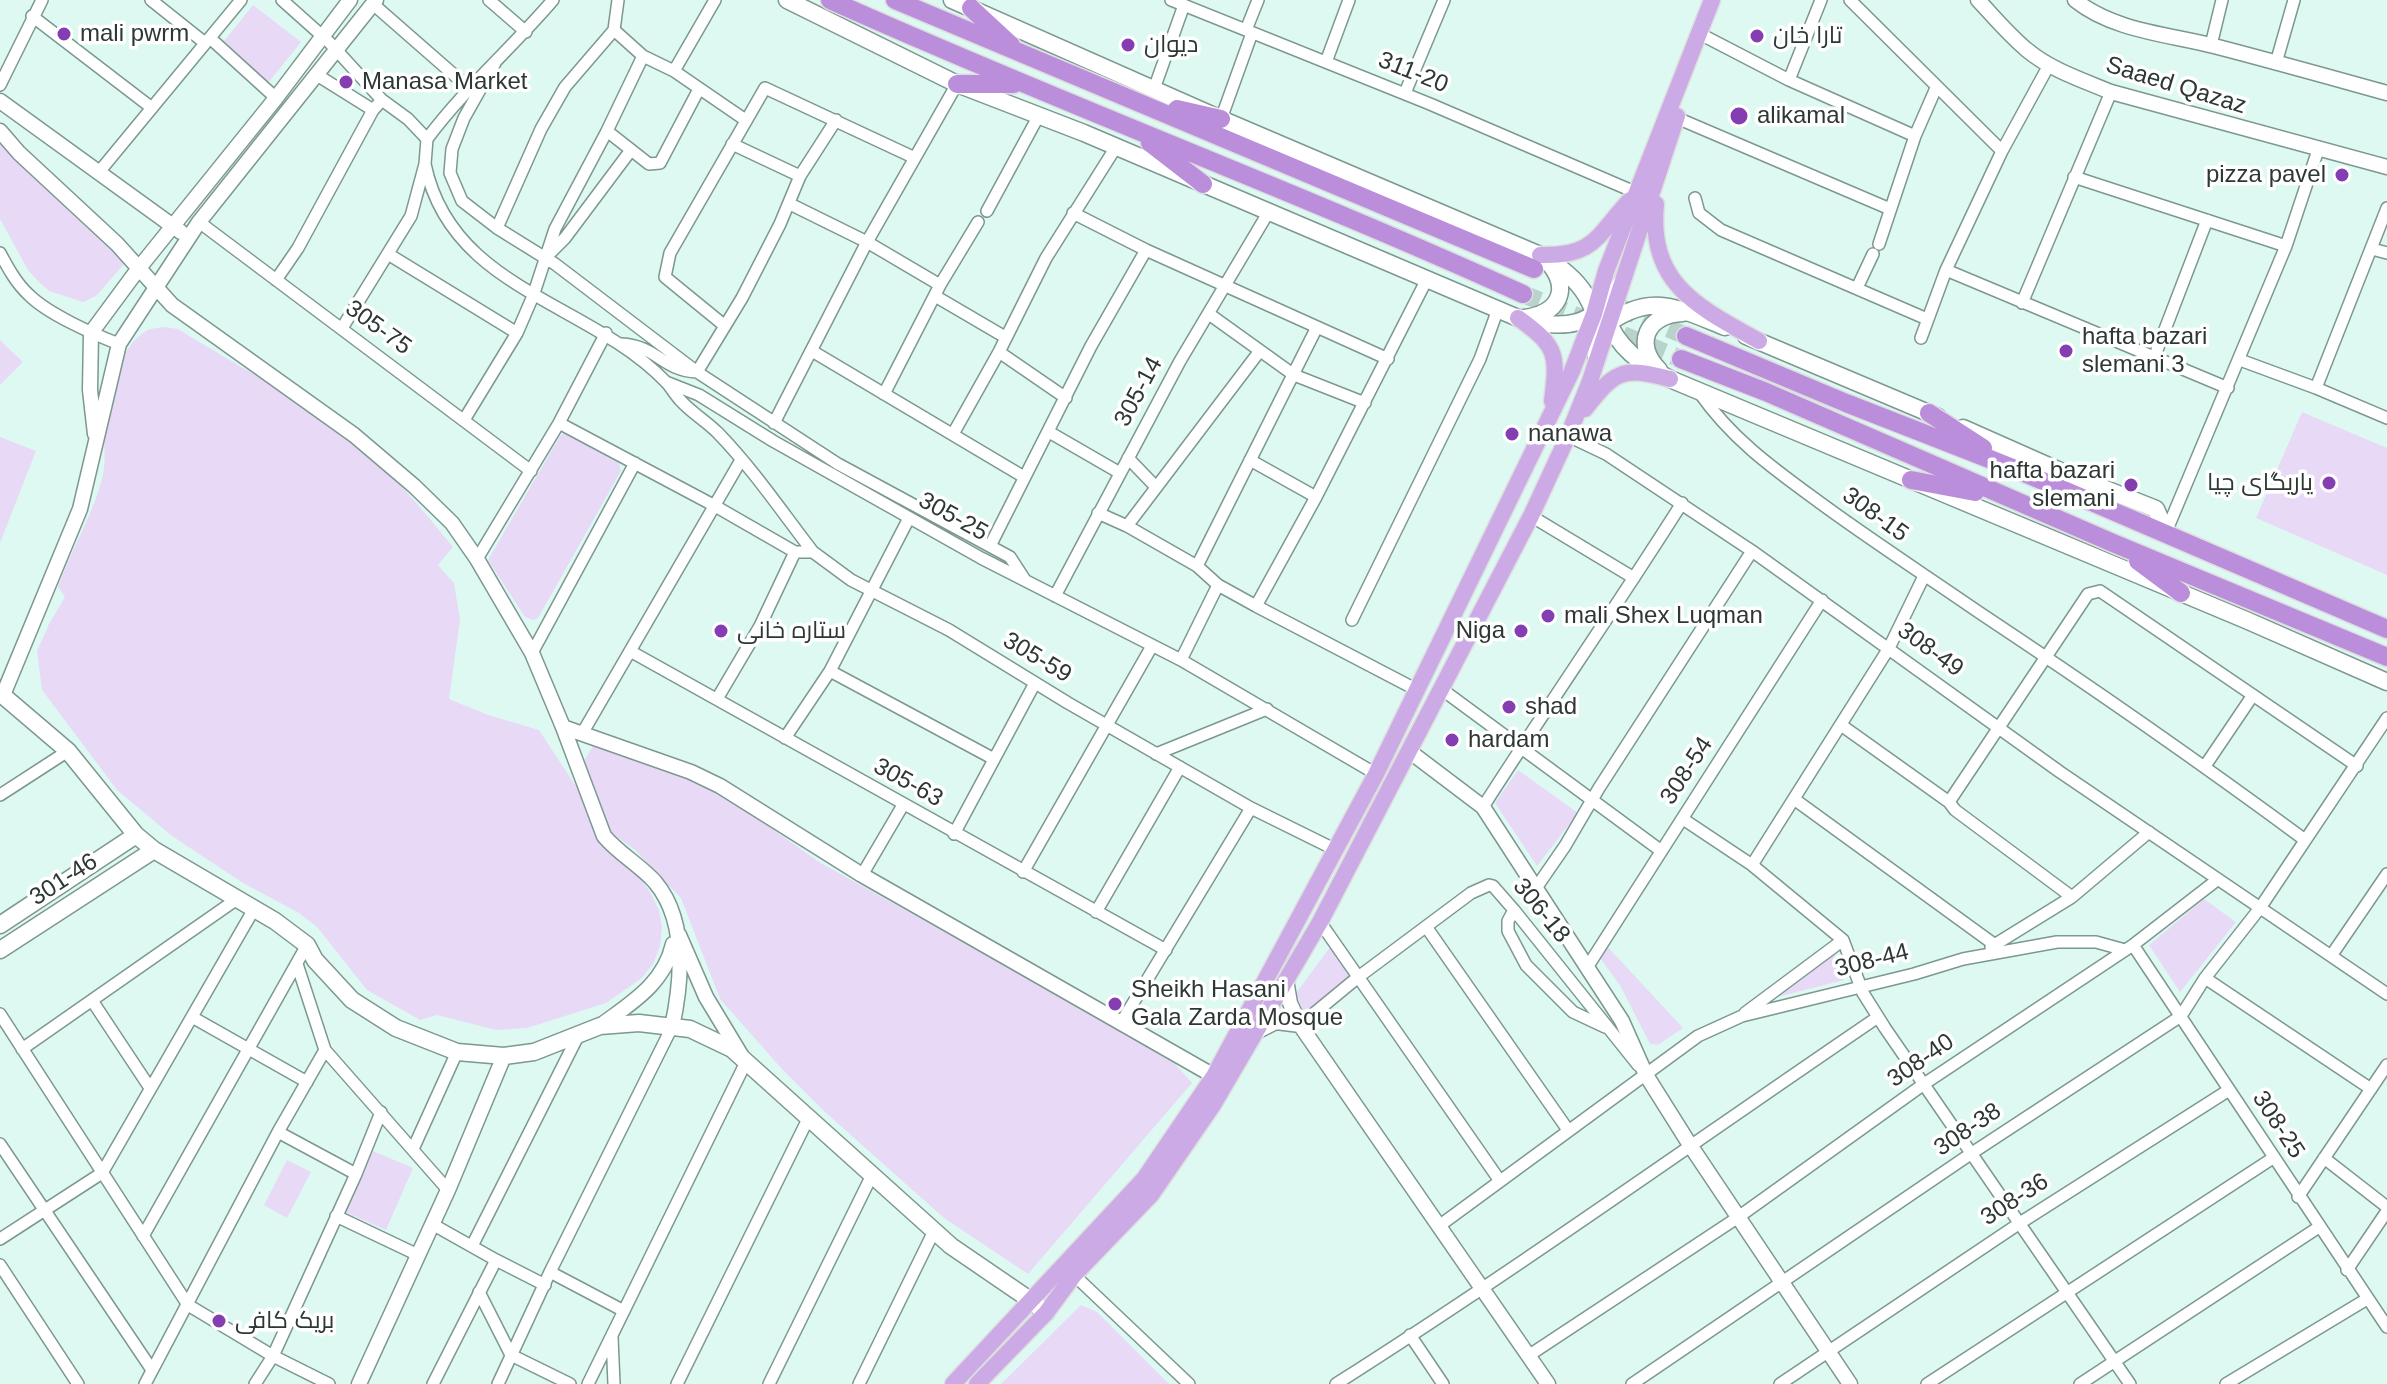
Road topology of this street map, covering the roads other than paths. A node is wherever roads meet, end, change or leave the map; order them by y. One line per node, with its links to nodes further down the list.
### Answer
1 (42, 0): 29 (street)
2 (151, 0): 34 (street)
3 (241, 0): 34 (street)
4 (282, 0): 35 (street)
5 (350, 0): 35 (street)
6 (489, 0): 31 (street)
7 (553, 0): 31 (street)
8 (618, 0): 30 (street)
9 (715, 0): 43 (street)
10 (787, 0): 46 (main road)
11 (830, 0): 47 (highway)
12 (895, 0): 37 (highway)
13 (952, 0): 28 (main road)
14 (1171, 0): 27 (street, 311-20)
15 (1258, 0): 32 (street)
16 (1349, 0): 39 (street)
17 (1444, 0): 54 (street)
18 (1712, 0): 85 (main road)
19 (1723, 0): 33 (main road)
20 (1821, 0): 45 (street)
21 (1850, 0): 50 (street)
22 (1978, 0): 42 (street, Saaed Qazaz)
23 (2076, 0): 36 (street, Saaed Qazaz)
24 (2222, 0): 36 (street)
25 (2294, 0): 41 (street)
26 (374, 2): 35 (street); 49 (street)
27 (1184, 5): 32 (street, 311-20); 52 (street)
28 (971, 8): 37 (highway); 52 (main road)
29 (32, 16): 48 (street); 60 (street)
30 (614, 30): 38 (street); 97 (street)
31 (526, 32): 40 (street)
32 (1249, 32): 39 (street, 311-20); 65 (street)
33 (1706, 37): 45 (street); 63 (main road)
34 (208, 40): 56 (street); 60 (street)
35 (328, 42): 44 (street); 56 (street); 57 (street)
36 (2211, 45): 41 (street, Saaed Qazaz)
37 (1022, 55): 59 (highway)
38 (643, 56): 43 (street); 69 (street)
39 (1326, 62): 54 (street, 311-20)
40 (495, 63): 49 (street); 97 (street)
41 (2276, 63): 55 (street, Saaed Qazaz)
42 (2049, 65): 53 (street, Saaed Qazaz); 76 (street)
43 (674, 71): 51 (street)
44 (317, 75): 61 (street); 94 (street)
45 (1789, 80): 70 (street)
46 (957, 84): 47 (highway); 62 (main road); 77 (street)
47 (1024, 84): 67 (highway)
48 (0, 85)
49 (469, 88): 71 (street)
50 (1936, 88): 70 (street); 76 (street)
51 (699, 89): 64 (street); 74 (street)
52 (1154, 89): 65 (main road)
53 (2111, 92): 75 (street, Saaed Qazaz); 83 (street)
54 (1405, 93): 85 (street, 311-20)
55 (2387, 93)
56 (276, 98): 96 (street)
57 (382, 100): 61 (street); 71 (street)
58 (0, 101): 80 (street)
59 (1136, 101): 65 (highway); 107 (highway)
60 (152, 108): 80 (street)
61 (373, 110): 111 (street)
62 (1038, 117): 73 (main road); 90 (street)
63 (1677, 118): 82 (main road); 89 (street)
64 (744, 119): 66 (street); 72 (street)
65 (1221, 119): 107 (main road)
66 (836, 120): 77 (street); 81 (street)
67 (1132, 129): 84 (highway); 116 (highway)
68 (0, 131): 108 (street)
69 (607, 131): 74 (street); 106 (street)
70 (1915, 136): 89 (street)
71 (427, 139): 78 (street)
72 (732, 144): 81 (street); 125 (street)
73 (1116, 147): 84 (main road); 91 (street)
74 (631, 150): 106 (street)
75 (2318, 150): 79 (street, Saaed Qazaz); 100 (street)
76 (2002, 151): 109 (street)
77 (915, 158): 99 (street)
78 (425, 164): 105 (street); 117 (street)
79 (2387, 167)
80 (99, 172): 96 (street)
81 (800, 176): 87 (street)
82 (1658, 176): 123 (main road); 134 (main road)
83 (2074, 177): 93 (street); 118 (street)
84 (1203, 184): 92 (main road)
85 (1637, 193): 107 (main road); 123 (main road)
86 (1695, 198): 114 (street)
87 (790, 204): 99 (street); 125 (street)
88 (2387, 208): 101 (street)
89 (1890, 209): 114 (street)
90 (987, 211)
91 (1073, 213): 102 (street); 132 (street)
92 (1268, 213): 110 (main road); 112 (street, 305-14)
93 (2207, 220): 100 (street); 140 (street)
94 (199, 222): 98 (street); 111 (street, 305-75)
95 (978, 222): 115 (street)
96 (174, 228): 98 (street); 108 (street)
97 (497, 228): 106 (street)
98 (189, 238): 113 (street)
99 (867, 242): 115 (street); 137 (street)
100 (2286, 246): 143 (street)
101 (2372, 249): 104 (street); 149 (street)
102 (1146, 250): 112 (street); 152 (street)
103 (0, 253): 128 (street)
104 (2387, 253)
105 (388, 254): 127 (street); 129 (street)
106 (546, 258): 117 (street); 144 (street)
107 (1537, 262): 122 (main road); 123 (main road)
108 (139, 268): 113 (street); 128 (street)
109 (1946, 270): 118 (street); 124 (street)
110 (1427, 279): 119 (main road); 141 (street)
111 (276, 280): 127 (street, 305-75)
112 (1227, 285): 120 (street, 305-14); 126 (street)
113 (157, 287): 135 (street); 188 (street)
114 (1857, 288): 124 (street)
115 (938, 291): 132 (street); 151 (street)
116 (1523, 294)
117 (533, 296): 129 (street); 130 (street)
118 (2022, 303): 140 (street)
119 (1498, 309): 122 (main road); 199 (street)
120 (1209, 314): 139 (street); 164 (street, 305-14)
121 (1692, 314): 123 (main road); 134 (main road); 146 (main road)
122 (1518, 318): 123 (main road); 155 (main road)
123 (1601, 319): 146 (main road); 155 (main road); 160 (main road)
124 (1927, 319): 133 (street)
125 (725, 326): 144 (street)
126 (1317, 327): 141 (street); 145 (street)
127 (342, 328): 157 (street, 305-75)
128 (91, 333): 135 (street); 163 (street)
129 (517, 333): 157 (street)
130 (606, 333): 136 (street); 158 (street)
131 (1686, 336): 168 (highway)
132 (1005, 337): 138 (street)
133 (1921, 338)
134 (1759, 341): 154 (main road)
135 (119, 344): 163 (street)
136 (620, 344): 144 (street); 147 (street)
137 (812, 351): 151 (street); 159 (street)
138 (999, 352): 152 (street); 162 (street)
139 (1259, 352): 145 (street); 173 (street)
140 (2154, 358): 148 (street)
141 (1388, 359): 153 (street)
142 (1681, 359): 175 (highway)
143 (2240, 360): 148 (street); 149 (street)
144 (697, 372): 159 (street)
145 (1294, 375): 153 (street); 166 (street)
146 (1670, 379): 150 (main road); 160 (main road)
147 (666, 382): 165 (street, 305-59); 180 (street, 305-25)
148 (2228, 388): 182 (street)
149 (2316, 388): 156 (street)
150 (1698, 391): 172 (main road); 190 (street, 308-15)
151 (884, 394): 162 (street)
152 (1066, 398): 161 (street)
153 (1365, 403): 174 (street)
154 (1929, 413): 168 (highway); 182 (main road)
155 (1550, 416): 212 (main road)
156 (2387, 418)
157 (464, 420): 169 (street, 305-75)
158 (559, 423): 167 (street); 169 (street)
159 (774, 423): 184 (street)
160 (1570, 431): 176 (street, 308-49); 179 (main road)
161 (1049, 432): 170 (street); 171 (street)
162 (953, 434): 171 (street)
163 (96, 443): 213 (street)
164 (1128, 458): 170 (street, 305-14); 173 (street)
165 (741, 460): 177 (street); 187 (street, 305-59)
166 (1250, 460): 174 (street); 189 (street)
167 (635, 463): 177 (street); 204 (street)
168 (2015, 469): 182 (highway)
169 (531, 471): 188 (street)
170 (1120, 473): 178 (street, 305-14)
171 (1024, 477): 184 (street)
172 (1911, 480): 175 (highway); 195 (main road)
173 (1156, 487): 181 (street)
174 (1316, 497): 198 (street)
175 (2007, 497): 183 (highway)
176 (1682, 503): 185 (street, 308-49); 191 (street)
177 (715, 506): 186 (street); 203 (street)
178 (1098, 513): 181 (street); 196 (street, 305-14)
179 (1531, 516): 191 (street); 211 (main road)
180 (909, 518): 192 (street, 305-25); 194 (street)
181 (1127, 526): 189 (street)
182 (2166, 532): 200 (highway)
183 (2113, 543): 195 (highway); 206 (highway)
184 (990, 546): 192 (street)
185 (1752, 551): 197 (street, 308-49); 234 (street)
186 (795, 552): 187 (street); 215 (street)
187 (813, 552): 194 (street, 305-59)
188 (477, 559): 204 (street)
189 (1197, 566): 193 (street)
190 (1924, 576): 202 (street); 205 (street, 308-15)
191 (1634, 578): 224 (street)
192 (1025, 580): 196 (street, 305-25)
193 (1218, 585): 198 (street); 207 (street)
194 (870, 590): 208 (street); 210 (street, 305-59)
195 (2181, 593): 209 (main road)
196 (1055, 596): 201 (street, 305-25)
197 (1822, 600): 202 (street, 308-49); 240 (street, 308-54)
198 (1256, 606): 212 (street)
199 (1352, 620)
200 (2387, 629)
201 (1152, 646): 207 (street, 305-25); 218 (street)
202 (1889, 648): 219 (street); 221 (street, 308-49)
203 (630, 651): 215 (street, 305-63); 222 (street)
204 (532, 653): 220 (street)
205 (2045, 656): 214 (street); 221 (street); 229 (street, 308-15)
206 (2387, 657)
207 (1181, 660): 216 (street, 305-25)
208 (830, 671): 223 (street); 228 (street)
209 (2387, 682)
210 (1035, 683): 218 (street, 305-59); 228 (street)
211 (1440, 688): 224 (street); 226 (main road)
212 (1417, 690): 232 (main road)
213 (1, 695): 225 (main road)
214 (2253, 695): 229 (street); 230 (street)
215 (717, 699): 223 (street, 305-63)
216 (1267, 709): 227 (street); 232 (street, 305-25)
217 (2387, 718): 230 (street)
218 (1106, 725): 227 (street, 305-59); 249 (street)
219 (1841, 725): 235 (street); 236 (street)
220 (563, 727): 222 (street); 265 (street)
221 (1999, 728): 236 (street); 241 (street, 308-49)
222 (583, 732): 251 (street)
223 (785, 738): 237 (street, 305-63)
224 (1521, 747): 234 (street); 238 (street)
225 (68, 751): 233 (street); 243 (main road)
226 (1409, 751): 238 (street); 261 (main road)
227 (1156, 754): 231 (street, 305-59)
228 (994, 759): 242 (street)
229 (2205, 766): 244 (street, 308-15)
230 (2357, 766): 244 (street)
231 (1180, 767): 239 (street, 305-59); 260 (street)
232 (1376, 774): 246 (main road)
233 (0, 795)
234 (1594, 799): 247 (street); 253 (street)
235 (1794, 799): 248 (street); 268 (street)
236 (1949, 802): 255 (street)
237 (903, 805): 242 (street, 305-63); 251 (street)
238 (1483, 807): 253 (street)
239 (1251, 808): 246 (street, 305-59); 271 (street)
240 (1683, 819): 247 (street, 308-54); 248 (street)
241 (2149, 832): 252 (street, 308-49); 255 (street)
242 (954, 834): 249 (street, 305-63)
243 (136, 835): 245 (main road); 262 (main road, 301-46)
244 (2305, 840): 257 (street)
245 (154, 850): 256 (main road); 270 (main road, 301-46)
246 (1336, 850): 254 (main road)
247 (1660, 850): 275 (street, 308-54)
248 (1752, 865): 266 (street)
249 (1023, 872): 260 (street, 305-63)
250 (2387, 874): 272 (street)
251 (862, 875): 287 (street)
252 (2217, 880): 257 (street, 308-49); 269 (street, 308-40)
253 (1536, 888): 275 (street)
254 (1311, 896): 261 (main road); 263 (main road)
255 (2072, 897): 268 (street)
256 (237, 899): 258 (main road); 281 (street)
257 (2260, 908): 272 (street, 308-49); 277 (street)
258 (254, 909): 267 (main road); 285 (street)
259 (1514, 910): 264 (street, 306-18); 291 (street, 306-18); 291 (street)
260 (1096, 912): 271 (street, 305-63)
261 (1320, 921): 263 (main road); 276 (street); 278 (main road)
262 (0, 925)
263 (1296, 925): 302 (main road)
264 (1427, 928): 276 (street, 306-18); 310 (street)
265 (676, 932): 289 (street); 290 (street); 299 (street)
266 (1843, 940): 279 (street); 283 (street)
267 (307, 945): 274 (street); 297 (main road)
268 (1995, 945): 273 (street)
269 (2129, 948): 273 (street, 308-44); 284 (street, 308-25); 304 (street, 308-40)
270 (0, 950)
271 (1166, 950): 287 (street)
272 (2331, 956): 280 (street, 308-49)
273 (1963, 959): 279 (street, 308-44)
274 (297, 964): 295 (street); 296 (street)
275 (1588, 966): 301 (street)
276 (1357, 978): 288 (street, 306-18); 321 (street)
277 (2205, 978): 284 (street); 306 (street)
278 (1286, 980): 288 (street); 292 (main road)
279 (1860, 986): 283 (street, 308-44); 286 (street)
280 (2387, 994)
281 (93, 1002): 294 (street); 305 (street)
282 (0, 1014): 294 (street)
283 (1742, 1016): 301 (street, 308-44)
284 (2181, 1016): 307 (street, 308-25); 315 (street, 308-38)
285 (192, 1017): 295 (street); 305 (street)
286 (1878, 1017): 304 (street); 313 (street)
287 (1121, 1023): 302 (street)
288 (1300, 1025): 292 (street); 330 (street)
289 (600, 1026): 290 (main road); 293 (main road)
290 (672, 1027): 299 (main road); 340 (street)
291 (1610, 1029): 301 (street, 306-18)
292 (1255, 1032): 341 (main road)
293 (578, 1036): 298 (main road); 335 (street)
294 (22, 1049): 318 (street)
295 (249, 1050): 303 (street); 333 (street)
296 (325, 1050): 303 (street); 308 (street)
297 (457, 1052): 298 (main road); 314 (street)
298 (504, 1056): 322 (street)
299 (746, 1062): 309 (main road); 350 (street)
300 (2387, 1065): 306 (street)
301 (1646, 1075): 310 (street, 308-44); 313 (street)
302 (1214, 1076): 348 (main road)
303 (307, 1082): 311 (street)
304 (1924, 1084): 315 (street); 327 (street, 308-40)
305 (150, 1088): 318 (street)
306 (2371, 1089): 317 (street)
307 (2229, 1090): 316 (street, 308-25); 328 (street, 308-36)
308 (381, 1112): 314 (street); 319 (street)
309 (809, 1117): 320 (main road); 373 (street)
310 (1568, 1130): 321 (street, 308-44)
311 (278, 1132): 319 (street); 349 (street)
312 (0, 1144): 325 (street)
313 (1690, 1145): 327 (street); 344 (street)
314 (413, 1149): 322 (street)
315 (1972, 1153): 328 (street); 343 (street, 308-38)
316 (2273, 1158): 323 (street, 308-25); 346 (street)
317 (2324, 1158): 323 (street); 324 (street)
318 (102, 1173): 325 (street); 333 (street)
319 (356, 1174): 326 (street)
320 (872, 1175): 332 (main road); 374 (street)
321 (1500, 1181): 330 (street, 308-44)
322 (448, 1190): 329 (street)
323 (2298, 1197): 331 (street, 308-25)
324 (2387, 1209): 339 (street)
325 (44, 1210): 334 (street); 360 (street)
326 (336, 1216): 336 (street); 357 (street)
327 (1737, 1218): 343 (street); 358 (street, 308-40)
328 (2020, 1223): 346 (street); 355 (street, 308-36)
329 (432, 1224): 335 (street); 336 (street)
330 (1439, 1226): 344 (street)
331 (2319, 1227): 339 (street, 308-25); 359 (street)
332 (934, 1231): 348 (main road); 375 (street)
333 (143, 1236): 349 (street)
334 (0, 1239)
335 (472, 1246): 337 (street)
336 (418, 1255): 367 (street)
337 (496, 1260): 342 (street); 345 (street)
338 (0, 1265): 363 (street)
339 (2347, 1270): 347 (street, 308-25)
340 (550, 1272): 342 (street); 350 (street)
341 (1074, 1275): 351 (main road); 378 (street)
342 (545, 1285): 356 (street)
343 (1781, 1285): 355 (street); 381 (street, 308-38)
344 (1482, 1288): 354 (street); 358 (street)
345 (479, 1292): 356 (street); 368 (street)
346 (2068, 1292): 359 (street); 384 (street)
347 (2367, 1299): 352 (street, 308-25); 387 (street)
348 (1030, 1300): 351 (main road); 376 (main road)
349 (188, 1305): 357 (street); 360 (street)
350 (624, 1311): 353 (street)
351 (1046, 1313): 377 (main road)
352 (2387, 1327)
353 (612, 1334): 371 (street); 372 (street)
354 (1410, 1335): 362 (street); 379 (street)
355 (1828, 1352): 382 (street, 308-36); 383 (street)
356 (511, 1355): 369 (street); 370 (street)
357 (273, 1356): 361 (street); 365 (street)
358 (1528, 1356): 380 (street)
359 (2114, 1361): 385 (street); 386 (street)
360 (152, 1370): 364 (street)
361 (307, 1379): 366 (street)
362 (1340, 1383)
363 (78, 1384)
364 (145, 1384)
365 (255, 1384)
366 (329, 1384)
367 (359, 1384)
368 (433, 1384)
369 (498, 1384)
370 (570, 1384)
371 (588, 1384)
372 (614, 1384)
373 (677, 1384)
374 (769, 1384)
375 (859, 1384)
376 (953, 1384)
377 (977, 1384)
378 (1189, 1384)
379 (1443, 1384)
380 (1548, 1384)
381 (1632, 1384)
382 (1780, 1384)
383 (1850, 1384)
384 (1927, 1384)
385 (2080, 1384)
386 (2130, 1384)
387 (2226, 1384)

